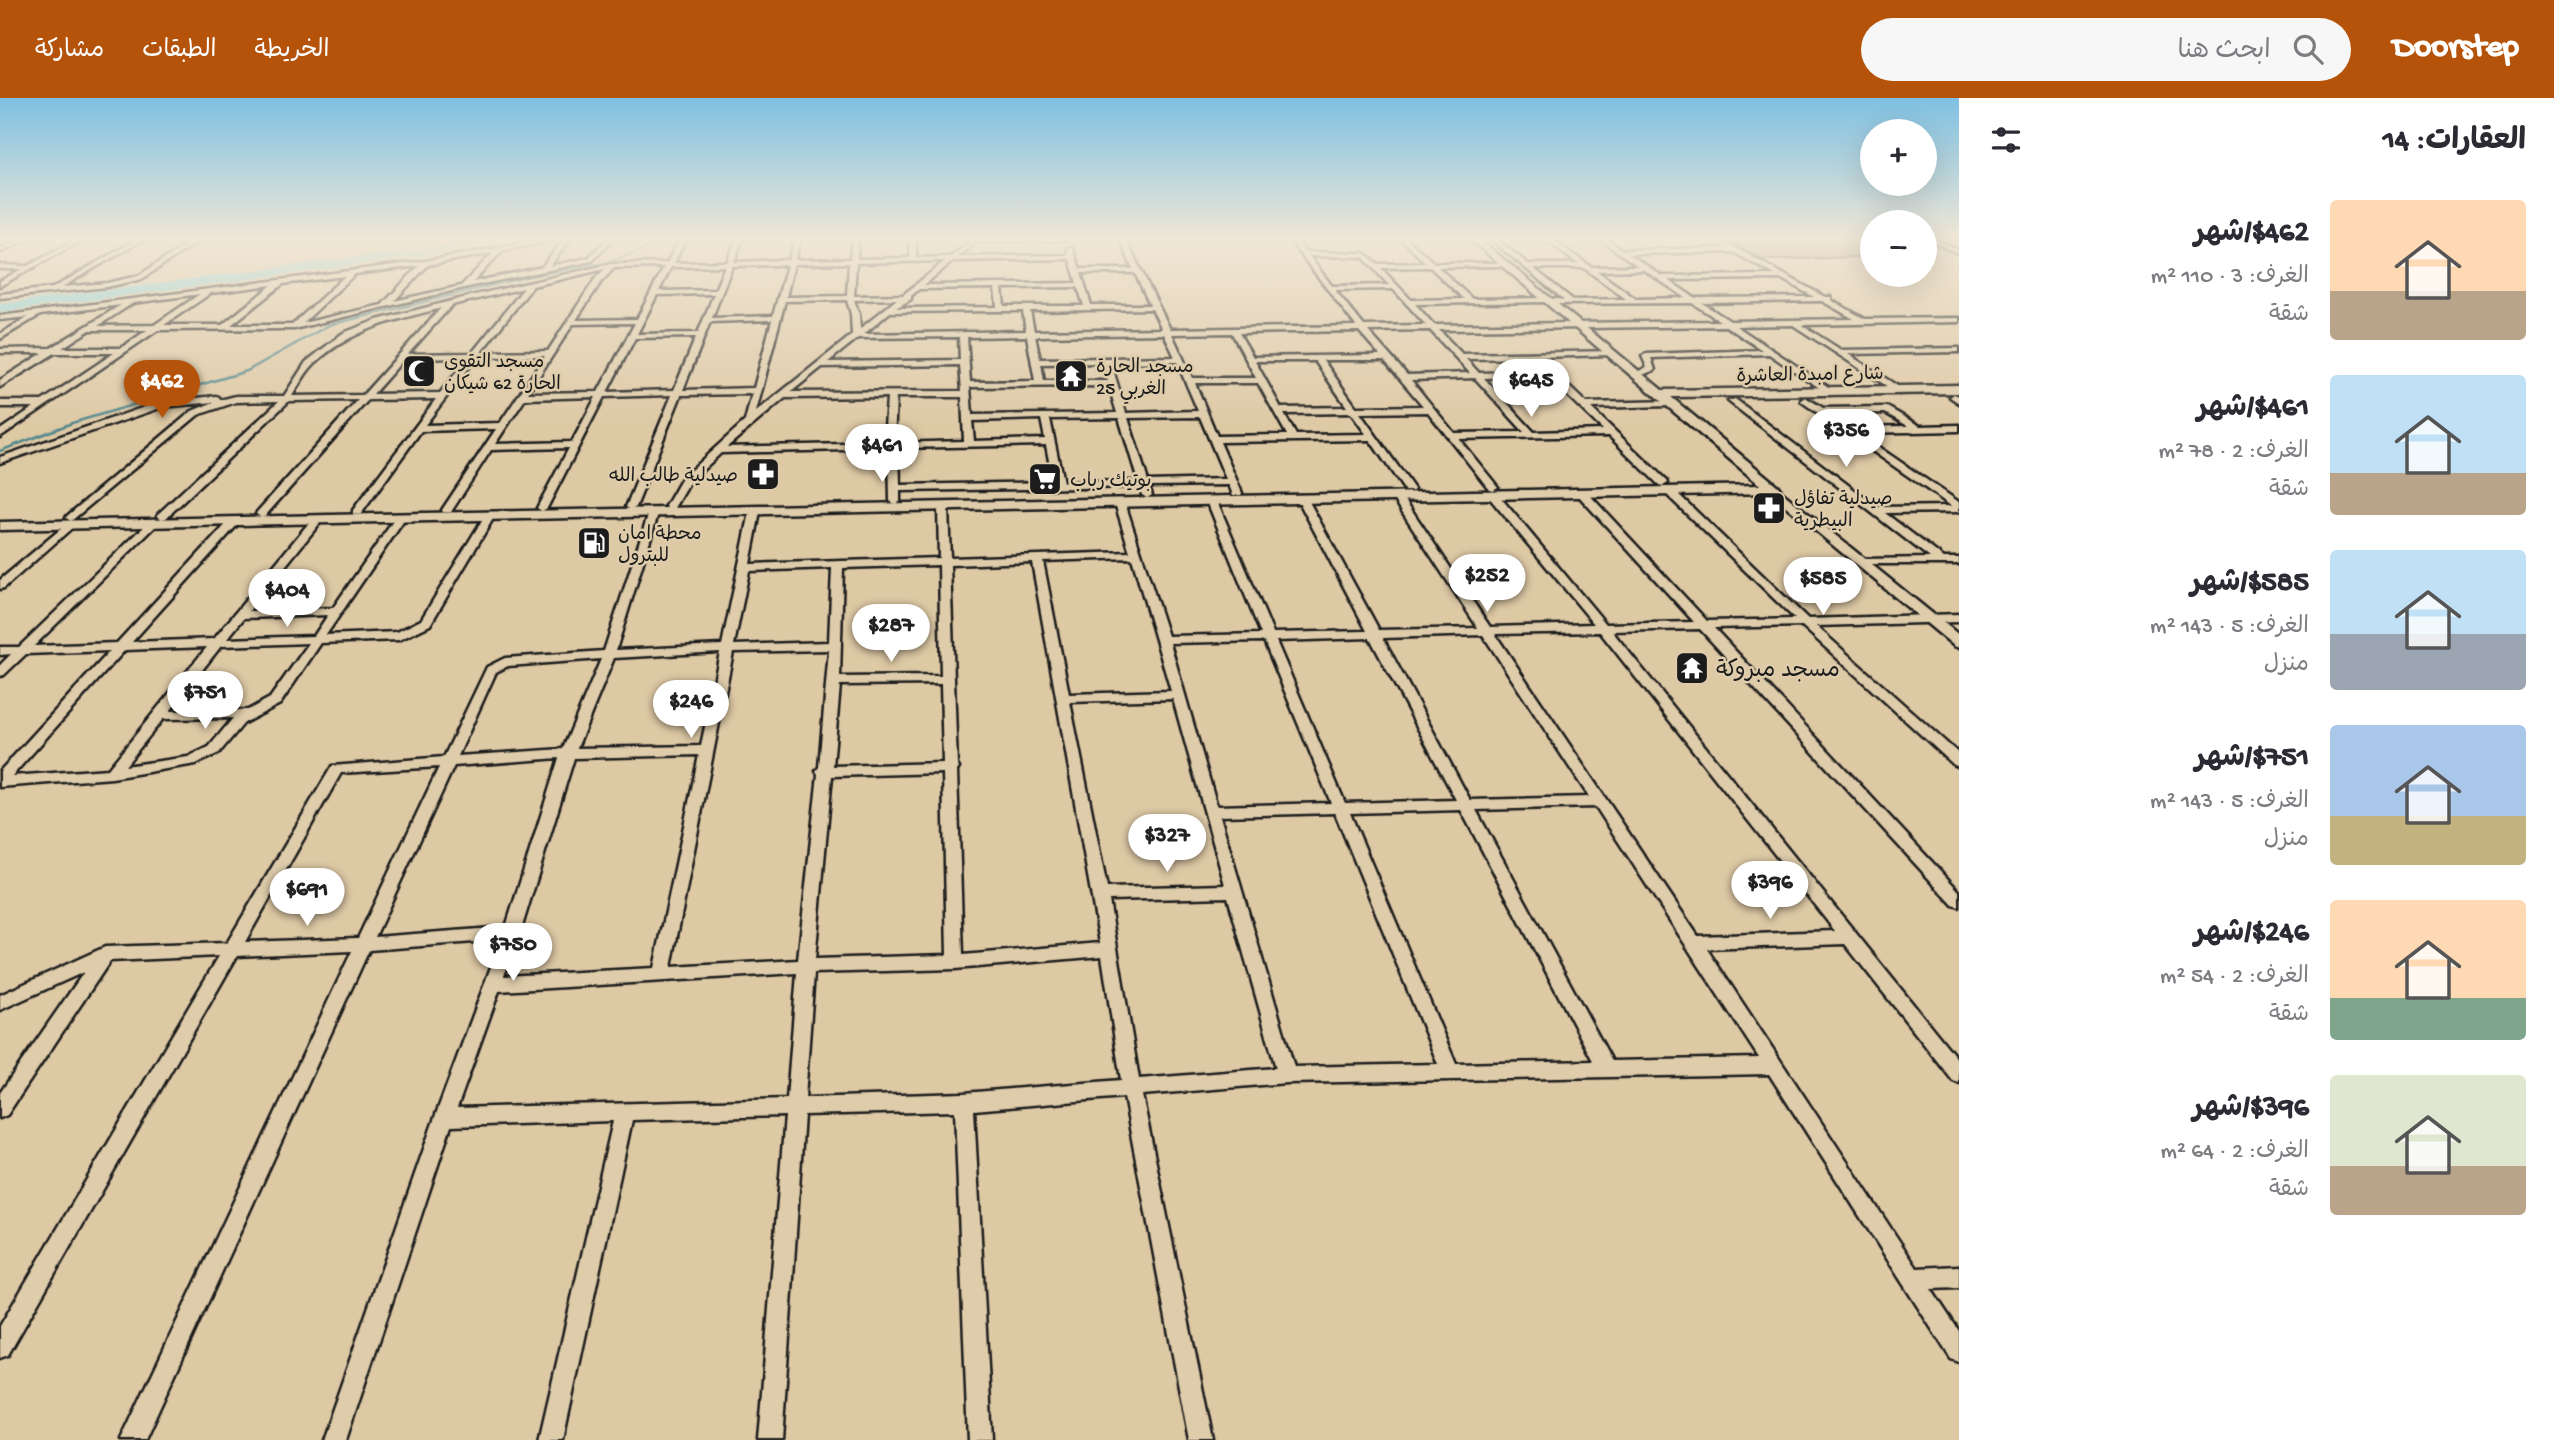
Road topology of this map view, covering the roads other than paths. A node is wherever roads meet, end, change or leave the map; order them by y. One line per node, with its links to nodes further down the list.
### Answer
1 (122, 301): 35 (street)
2 (131, 301): 49 (street)
3 (195, 301): 50 (street)
4 (257, 301): 45 (street)
5 (322, 301): 46 (street)
6 (389, 301): 29 (street)
7 (409, 301): 29 (street)
8 (461, 301): 28 (street)
9 (518, 301): 68 (street)
10 (586, 301): 41 (street)
11 (650, 301): 40 (street)
12 (715, 301): 38 (street)
13 (781, 301): 37 (street)
14 (851, 301): 58 (street)
15 (903, 301): 34 (street)
16 (1000, 301): 33 (street)
17 (1086, 301): 30 (street)
18 (1152, 301): 31 (street)
19 (1340, 301): 51 (street)
20 (1470, 301): 21 (street); 26 (street)
21 (1549, 301): 27 (street); 48 (main road)
22 (1634, 301): 23 (street); 27 (street)
23 (1657, 301)
24 (1696, 301): 44 (street)
25 (1831, 301): 42 (street)
26 (1407, 302): 47 (street)
27 (1571, 302)
28 (450, 303): 70 (street); 104 (street)
29 (391, 305): 46 (street)
30 (1088, 307): 31 (street); 32 (street)
31 (1155, 307): 53 (street)
32 (1026, 308): 33 (street); 54 (street)
33 (1001, 309): 34 (street)
34 (890, 310): 58 (street)
35 (44, 311): 36 (street); 59 (street)
36 (0, 318)
37 (776, 318): 38 (street); 90 (street)
38 (707, 320): 55 (street)
39 (1959, 320): 42 (street)
40 (640, 321): 41 (street); 57 (street)
41 (572, 322): 66 (street)
42 (1866, 322): 43 (street)
43 (1796, 324): 44 (street); 65 (street)
44 (1733, 326): 48 (street); 64 (street)
45 (224, 327): 46 (street); 50 (street)
46 (294, 327)
47 (1429, 327): 48 (street); 51 (street); 72 (street)
48 (1580, 327): 67 (main road)
49 (88, 328): 50 (street); 63 (street)
50 (156, 328): 60 (street)
51 (1361, 328): 52 (street); 71 (street)
52 (1234, 330): 53 (street); 75 (street)
53 (1167, 331): 54 (street); 74 (street)
54 (1030, 334): 56 (street); 78 (street)
55 (701, 335): 57 (street); 93 (street)
56 (963, 335): 58 (street); 77 (street)
57 (632, 336): 94 (street)
58 (856, 336): 79 (street)
59 (0, 337)
60 (125, 350): 63 (street); 108 (street)
61 (1959, 350): 65 (street)
62 (0, 351): 63 (street)
63 (53, 351): 88 (street)
64 (1770, 352): 81 (street); 92 (street)
65 (1839, 352): 91 (street)
66 (552, 353): 68 (street); 98 (street)
67 (1611, 353): 69 (street); 81 (main road)
68 (476, 355): 70 (street); 97 (street)
69 (1531, 355): 72 (street); 80 (street)
70 (403, 356): 100 (street)
71 (1388, 356): 73 (street); 83 (street)
72 (1459, 357): 82 (street)
73 (1317, 358): 75 (street); 111 (street)
74 (1180, 359): 76 (street); 85 (street)
75 (1252, 359): 84 (street)
76 (1106, 360): 78 (street); 87 (street)
77 (964, 362): 79 (street); 89 (street)
78 (1036, 362): 86 (street)
79 (820, 365): 96 (street)
80 (1549, 373): 82 (street); 109 (street)
81 (1637, 374): 101 (main road)
82 (1476, 376): 83 (street); 126 (street)
83 (1405, 377): 110 (street)
84 (1262, 380): 85 (street); 112 (street)
85 (1188, 381): 114 (street)
86 (1040, 383): 87 (street); 89 (street)
87 (1113, 383): 115 (street)
88 (0, 384)
89 (965, 389): 95 (street); 117 (street)
90 (758, 391): 93 (street); 118 (street)
91 (1899, 391): 92 (main road, شارع امبدة العاشرة); 99 (main road, شارع امبدة العاشرة)
92 (1830, 392): 102 (main road, شارع امبدة العاشرة)
93 (680, 393): 94 (street); 151 (street)
94 (601, 394): 98 (street); 133 (street)
95 (892, 394): 96 (street); 134 (street)
96 (782, 395): 118 (street)
97 (442, 396): 100 (street); 120 (street)
98 (522, 396): 119 (street)
99 (1958, 396): 105 (main road, شارع امبدة العاشرة)
100 (363, 398): 104 (street); 159 (street)
101 (1666, 398): 102 (main road, شارع امبدة العاشرة); 109 (street); 139 (main road)
102 (1697, 398): 106 (main road, شارع امبدة العاشرة)
103 (236, 399): 104 (street); 137 (street); 166 (street)
104 (285, 400): 164 (street)
105 (1805, 400): 106 (main road, شارع امبدة العاشرة); 113 (street)
106 (1732, 401): 156 (street)
107 (0, 404): 108 (street)
108 (45, 404): 125 (street)
109 (1582, 406): 124 (street)
110 (1431, 409): 111 (street); 127 (street)
111 (1356, 410): 112 (street); 128 (street)
112 (1279, 411): 129 (street)
113 (1822, 411): 122 (street); 123 (street)
114 (1203, 414): 115 (street); 130 (street)
115 (1123, 416): 116 (street); 142 (street)
116 (1045, 417): 117 (street); 131 (street)
117 (967, 418): 132 (street)
118 (748, 423): 136 (street)
119 (501, 426): 120 (street); 135 (street)
120 (420, 428): 157 (street)
121 (1959, 428): 122 (street)
122 (1919, 429): 123 (street)
123 (1849, 430): 154 (street)
124 (1610, 433): 126 (street); 141 (street)
125 (0, 434)
126 (1531, 434): 127 (street)
127 (1453, 436): 143 (street)
128 (1374, 437): 129 (street); 145 (street)
129 (1293, 438): 130 (street)
130 (1214, 439): 140 (street)
131 (1050, 443): 132 (street); 138 (street)
132 (968, 444): 134 (street)
133 (574, 445): 135 (street); 152 (street)
134 (891, 446): 136 (street); 146 (street)
135 (487, 447): 155 (street)
136 (718, 450): 150 (street)
137 (0, 460)
138 (1059, 485): 142 (street); 146 (street)
139 (1769, 485): 141 (main road); 174 (street)
140 (1235, 487): 142 (main road); 145 (main road)
141 (1666, 487): 143 (main road); 144 (main road); 182 (street)
142 (1145, 489): 146 (main road)
143 (1492, 490): 144 (main road); 145 (main road); 184 (street)
144 (1581, 492): 183 (street)
145 (1403, 493): 147 (main road); 185 (street)
146 (895, 495): 150 (main road)
147 (1303, 498): 148 (main road); 186 (street)
148 (1212, 500): 149 (main road); 187 (street)
149 (1120, 503): 153 (main road); 169 (street)
150 (671, 506): 151 (main road)
151 (631, 507): 152 (main road)
152 (542, 508): 155 (main road)
153 (943, 508): 158 (main road); 171 (street)
154 (1959, 508): 156 (street)
155 (447, 510): 157 (main road)
156 (1875, 510): 172 (street)
157 (357, 512): 159 (main road)
158 (755, 512): 160 (main road); 176 (street)
159 (261, 514): 164 (main road)
160 (653, 514): 161 (main road); 197 (street)
161 (489, 517): 162 (main road); 188 (street)
162 (400, 519): 165 (main road); 178 (street)
163 (0, 520): 166 (main road)
164 (157, 520): 166 (main road); 167 (main road); 195 (street)
165 (316, 521): 167 (main road); 179 (street)
166 (70, 522): 168 (main road); 177 (street)
167 (234, 522): 192 (street)
168 (0, 526)
169 (1137, 555): 170 (street); 189 (street)
170 (1037, 559): 171 (street); 202 (street)
171 (945, 561): 175 (street); 199 (street)
172 (1941, 561): 173 (street); 174 (street)
173 (1959, 561)
174 (1862, 562): 181 (street)
175 (838, 565): 176 (street); 193 (street)
176 (744, 568): 194 (street)
177 (0, 586)
178 (334, 611): 179 (street); 188 (street)
179 (239, 615): 190 (street)
180 (1959, 618): 181 (street)
181 (1930, 619): 182 (street); 191 (street)
182 (1806, 623): 183 (street); 208 (street)
183 (1706, 626): 184 (street); 219 (street)
184 (1603, 628): 185 (street); 221 (street)
185 (1487, 630): 186 (street); 213 (street)
186 (1376, 633): 187 (street); 214 (street)
187 (1266, 636): 189 (street); 215 (street)
188 (315, 639): 190 (street); 203 (street)
189 (1163, 640): 201 (street)
190 (217, 642): 192 (street); 204 (street)
191 (1959, 643)
192 (121, 646): 195 (street); 212 (street)
193 (834, 646): 194 (street); 200 (street)
194 (728, 647): 197 (street); 205 (street)
195 (21, 650): 196 (street); 198 (street)
196 (0, 651)
197 (609, 653): 206 (street); 207 (street)
198 (0, 672)
199 (948, 680): 200 (street); 209 (street)
200 (834, 681): 210 (street)
201 (1177, 695): 202 (street); 216 (street)
202 (1063, 698): 218 (street)
203 (251, 714): 204 (street); 211 (street)
204 (158, 715): 211 (street)
205 (707, 750): 206 (street); 229 (street)
206 (568, 753): 207 (street); 220 (street)
207 (452, 760): 223 (street); 225 (street)
208 (1959, 762)
209 (952, 768): 210 (street); 227 (street)
210 (823, 771): 228 (street)
211 (112, 773): 212 (street)
212 (0, 781)
213 (1599, 802): 214 (street); 222 (street)
214 (1465, 804): 215 (street); 234 (street)
215 (1341, 807): 216 (street); 235 (street)
216 (1211, 811): 217 (street)
217 (1234, 891): 218 (street); 236 (street)
218 (1101, 894): 224 (street)
219 (1959, 901)
220 (512, 933): 223 (street); 230 (street)
221 (1847, 937): 222 (street); 232 (street)
222 (1694, 943): 233 (street)
223 (364, 944): 225 (street); 248 (street)
224 (1109, 949): 227 (street); 238 (street)
225 (234, 950): 226 (street); 246 (street)
226 (105, 954): 231 (street); 241 (street)
227 (955, 962): 228 (street)
228 (806, 965): 229 (street); 240 (street)
229 (660, 975): 230 (street)
230 (492, 984): 243 (street)
231 (0, 1003)
232 (1953, 1060): 237 (street)
233 (1773, 1066): 234 (street); 245 (street)
234 (1606, 1068): 235 (street)
235 (1450, 1071): 236 (street)
236 (1287, 1075): 238 (street)
237 (1959, 1075)
238 (1132, 1090): 239 (street); 253 (street)
239 (964, 1102): 240 (street); 252 (street)
240 (794, 1107): 242 (street); 251 (street)
241 (0, 1109)
242 (624, 1112): 243 (street); 250 (street)
243 (444, 1117): 249 (street)
244 (1959, 1278): 245 (street)
245 (1911, 1279): 247 (street)
246 (0, 1347)
247 (1959, 1351)
248 (133, 1440)
249 (334, 1440)
250 (551, 1440)
251 (770, 1440)
252 (980, 1440)
253 (1201, 1440)

